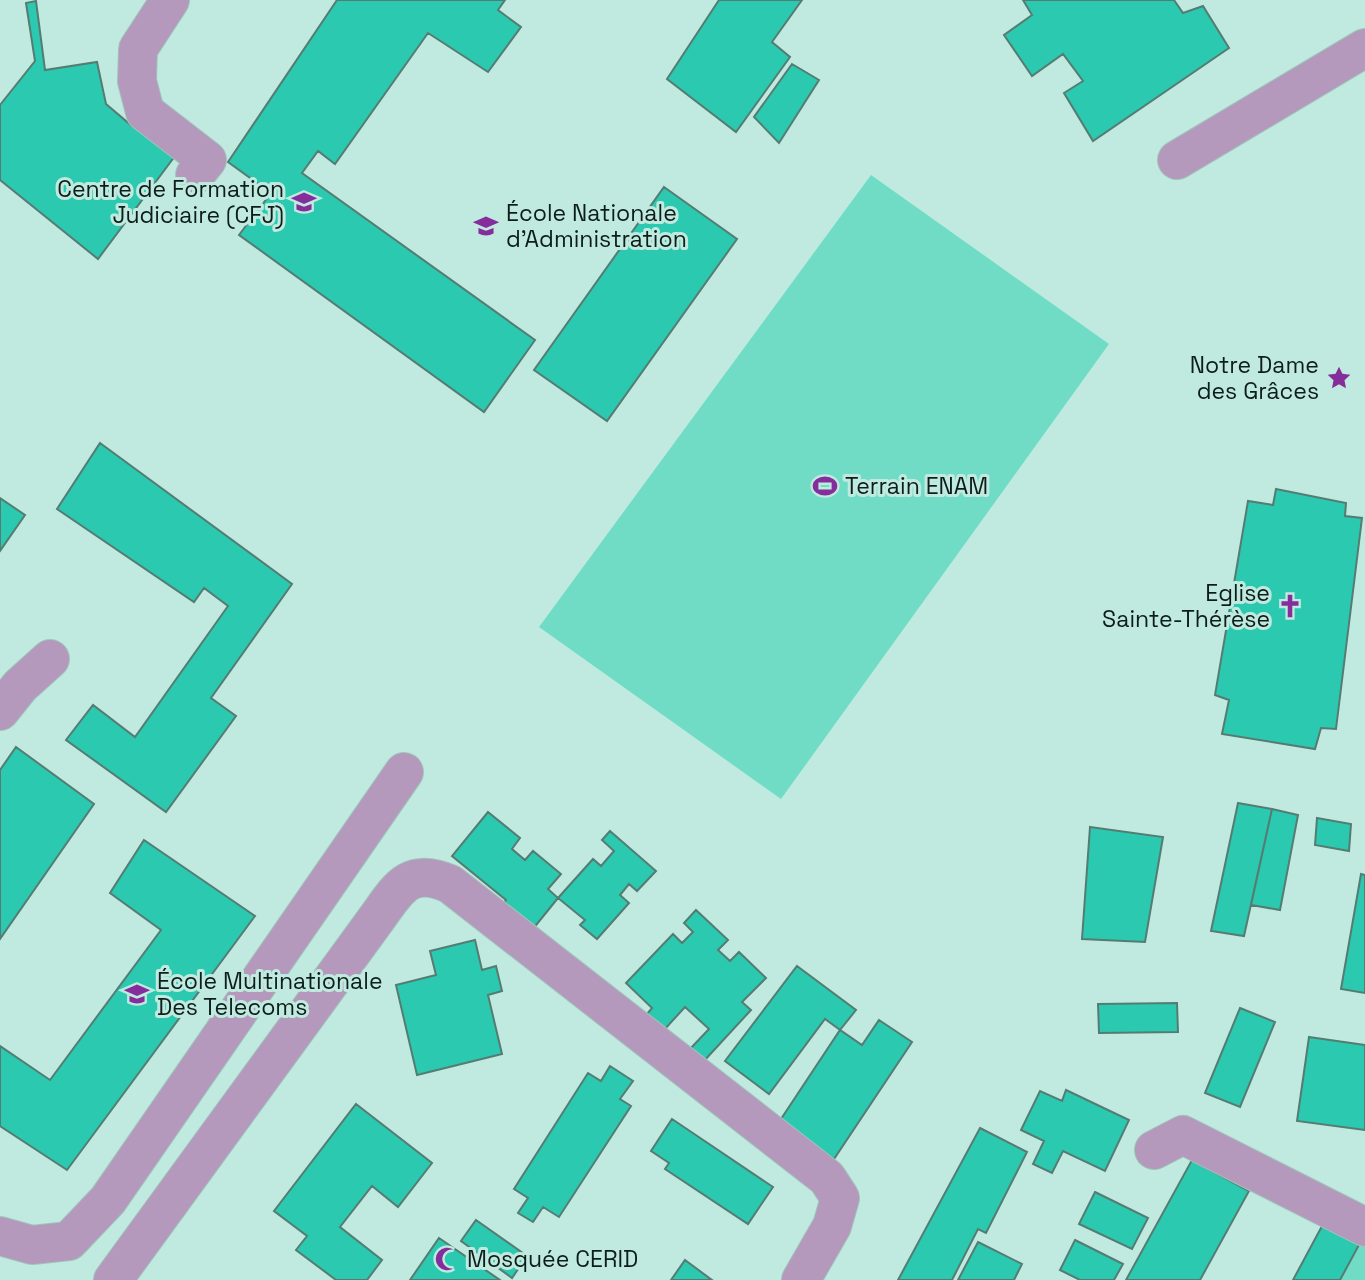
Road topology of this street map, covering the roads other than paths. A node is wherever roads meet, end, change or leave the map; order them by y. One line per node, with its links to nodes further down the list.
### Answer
1 (170, 0): 4 (street)
2 (1365, 48): 3 (street)
3 (1177, 160)
4 (195, 175)
5 (51, 659): 6 (street)
6 (0, 711)
7 (404, 772): 10 (street)
8 (1154, 1150): 9 (street)
9 (1365, 1227)
10 (0, 1236)
11 (113, 1280): 12 (street)
12 (801, 1280)

